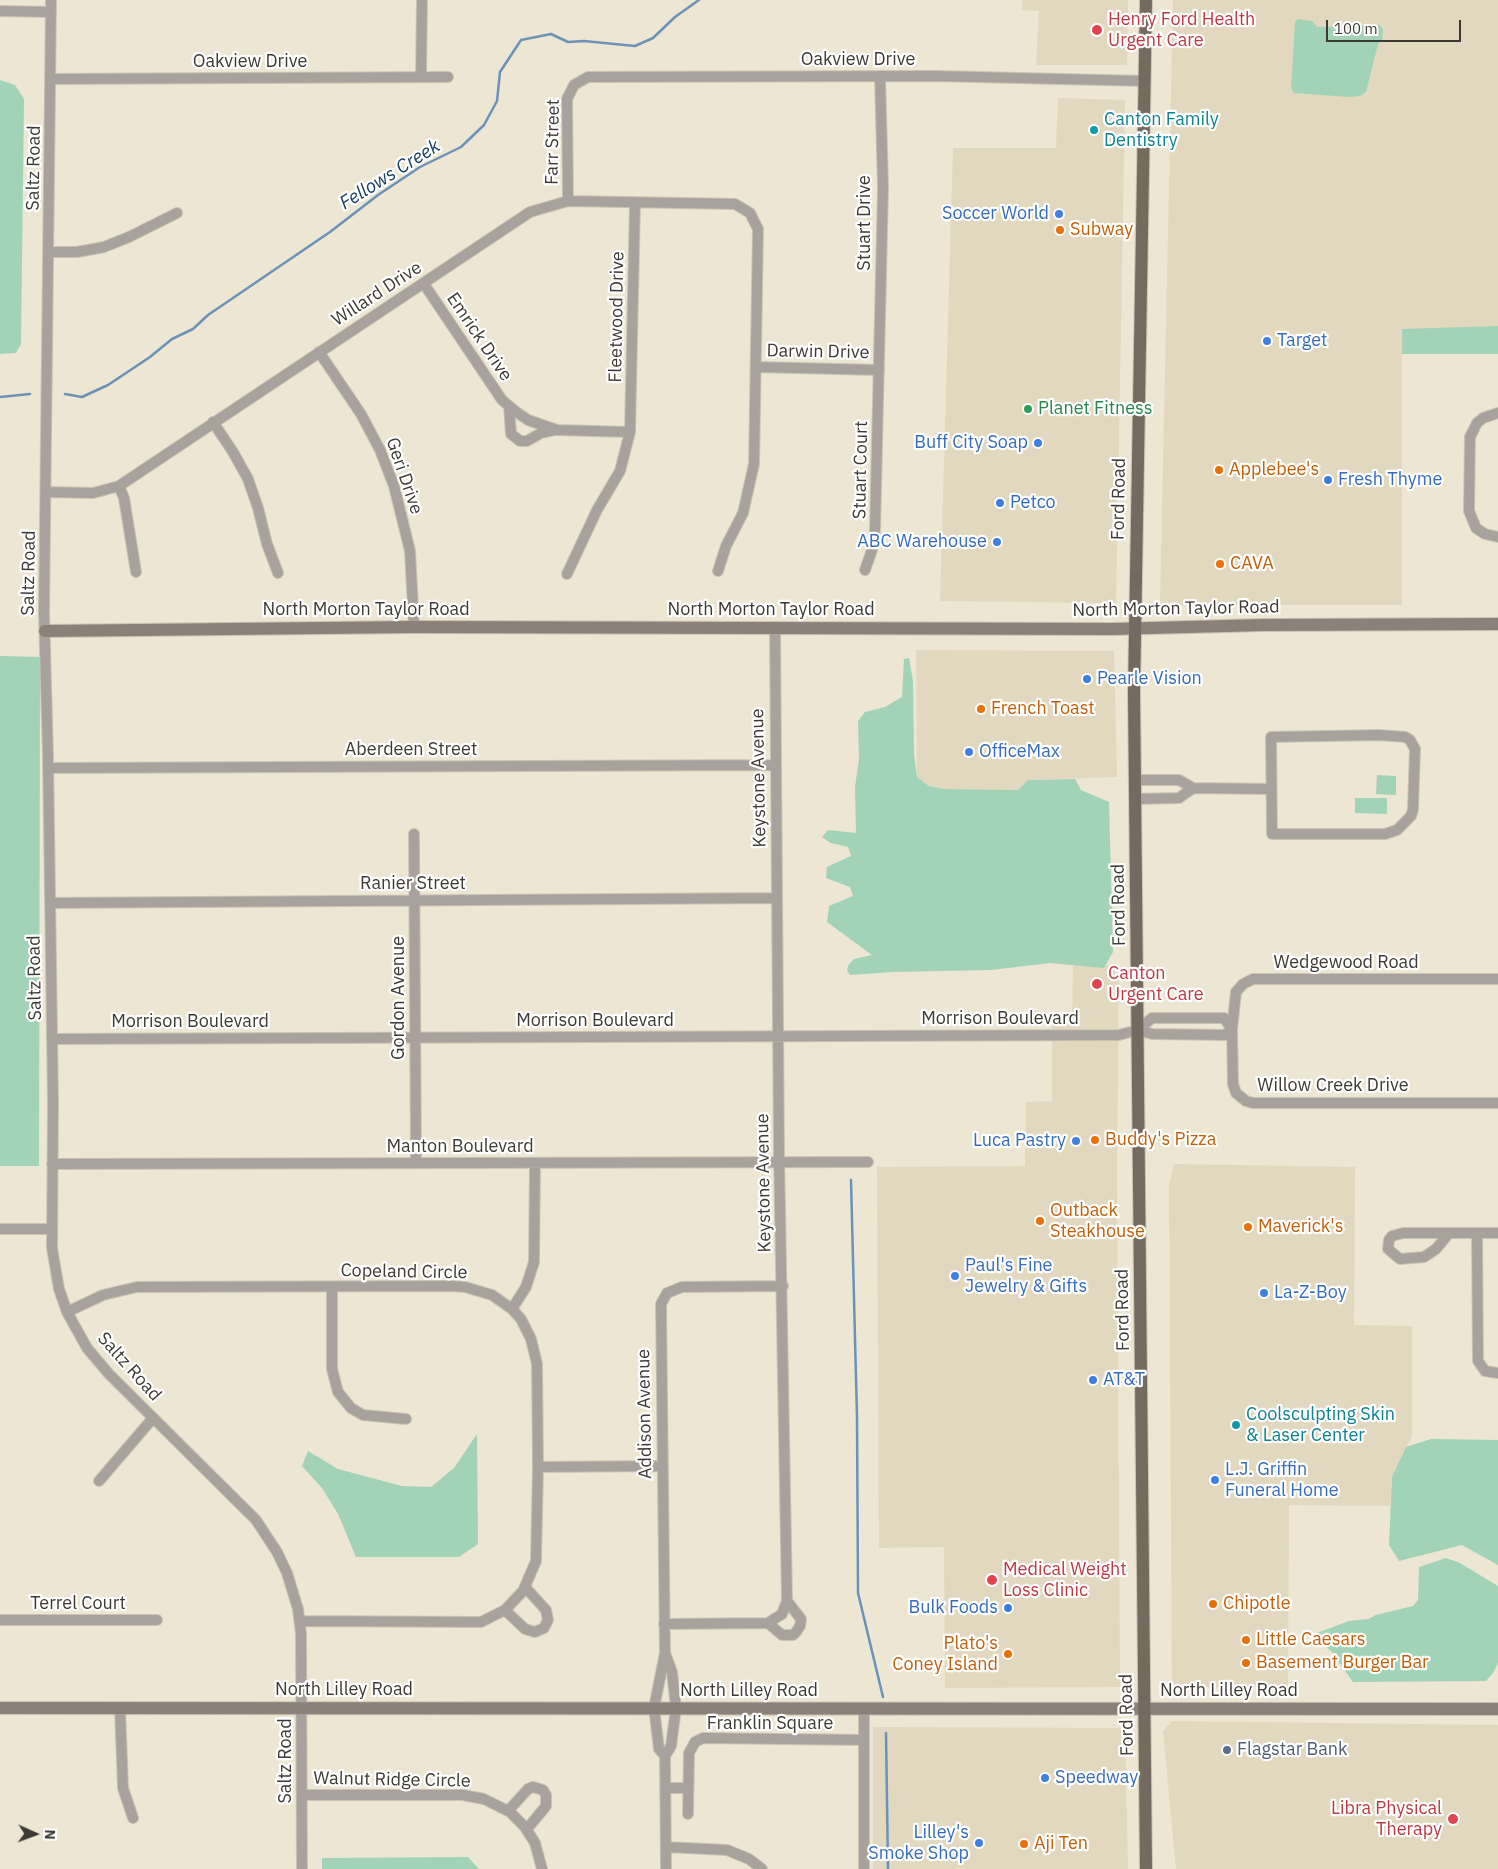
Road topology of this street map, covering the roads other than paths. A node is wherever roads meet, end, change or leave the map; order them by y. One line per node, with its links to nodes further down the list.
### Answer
1 (51, 0): 5 (street, Saltz Road)
2 (422, 0): 7 (street)
3 (1146, 0): 10 (main road, Ford Road)
4 (0, 11): 5 (street)
5 (51, 12): 9 (street, Saltz Road)
6 (880, 76): 10 (street, Oakview Drive); 11 (street, Oakview Drive); 19 (street, Stuart Drive)
7 (421, 77): 8 (street, Oakview Drive); 9 (street, Oakview Drive)
8 (448, 77)
9 (52, 79): 15 (street, Saltz Road)
10 (1144, 80): 36 (main road, Ford Road)
11 (574, 85): 12 (street, Farr Street)
12 (568, 201): 13 (street, Willard Drive); 16 (street, Willard Drive)
13 (635, 202): 18 (street, Willard Drive); 24 (street, Fleetwood Drive)
14 (177, 212): 15 (street)
15 (49, 252): 26 (street, Saltz Road)
16 (424, 284): 17 (street, Willard Drive); 20 (street, Emrick Drive)
17 (318, 352): 22 (street, Willard Drive); 34 (street, Geri Drive)
18 (756, 367): 19 (street, Darwin Drive); 29 (street)
19 (879, 370): 28 (street, Stuart Court)
20 (509, 406): 23 (street, Emrick Drive); 23 (street, Emrick Drive)
21 (1498, 413): 27 (street)
22 (213, 422): 25 (street, Willard Drive); 31 (street)
23 (557, 430): 24 (street, Emrick Drive)
24 (630, 432): 32 (street, Fleetwood Drive)
25 (119, 486): 26 (street, Willard Drive); 30 (street)
26 (47, 492): 37 (street, Saltz Road)
27 (1498, 537)
28 (864, 570)
29 (718, 571)
30 (136, 572)
31 (278, 573)
32 (567, 574)
33 (1498, 624): 36 (street, North Morton Taylor Road)
34 (414, 627): 35 (street, North Morton Taylor Road); 37 (street, North Morton Taylor Road)
35 (775, 628): 36 (street, North Morton Taylor Road); 38 (street, Keystone Avenue)
36 (1135, 628): 40 (main road, Ford Road)
37 (45, 631): 39 (street, Saltz Road)
38 (775, 766): 39 (street, Aberdeen Street); 45 (street, Keystone Avenue)
39 (48, 768): 47 (street, Saltz Road)
40 (1135, 780): 41 (street); 43 (main road, Ford Road)
41 (1193, 788): 42 (street); 43 (street)
42 (1270, 788): 42 (street)
43 (1135, 799): 50 (main road, Ford Road)
44 (414, 834): 46 (street, Gordon Avenue)
45 (777, 898): 46 (street, Ranier Street); 51 (street, Keystone Avenue)
46 (415, 900): 47 (street, Ranier Street); 52 (street, Gordon Avenue)
47 (50, 903): 53 (street, Saltz Road)
48 (1498, 979): 49 (street, Wedgewood Road)
49 (1232, 1029): 50 (street); 50 (street); 54 (street, Willow Creek Drive)
50 (1138, 1030): 51 (street, Morrison Boulevard); 90 (main road, Ford Road)
51 (778, 1036): 52 (street, Morrison Boulevard); 55 (street, Keystone Avenue)
52 (415, 1038): 53 (street, Morrison Boulevard); 57 (street, Gordon Avenue)
53 (52, 1039): 59 (street, Saltz Road)
54 (1498, 1103)
55 (779, 1162): 56 (street, Manton Boulevard); 58 (street, Manton Boulevard); 65 (street, Keystone Avenue)
56 (868, 1162)
57 (416, 1163): 58 (street, Manton Boulevard); 59 (street, Manton Boulevard)
58 (535, 1163): 67 (street)
59 (52, 1164): 61 (street, Saltz Road)
60 (0, 1229): 61 (street)
61 (52, 1229): 68 (street, Saltz Road)
62 (1498, 1233): 64 (street)
63 (1449, 1234): 63 (street); 64 (street)
64 (1477, 1234): 69 (street)
65 (783, 1286): 72 (street, Addison Avenue); 76 (street, Keystone Avenue)
66 (332, 1287): 67 (street, Copeland Circle); 68 (street, Copeland Circle); 71 (street)
67 (512, 1310): 73 (street, Copeland Circle)
68 (67, 1312): 70 (street, Saltz Road)
69 (1498, 1373)
70 (153, 1418): 74 (street); 80 (street, Saltz Road)
71 (406, 1419)
72 (662, 1466): 73 (street); 82 (street, Addison Avenue)
73 (538, 1467): 75 (street, Copeland Circle)
74 (99, 1481)
75 (525, 1587): 77 (street, Copeland Circle); 77 (street)
76 (787, 1601): 81 (street); 81 (street)
77 (506, 1610): 80 (street, Copeland Circle)
78 (0, 1620): 79 (street, Terrel Court)
79 (156, 1620)
80 (300, 1621): 86 (street, Saltz Road)
81 (768, 1623): 82 (street)
82 (664, 1624): 83 (street, Addison Avenue)
83 (665, 1653): 87 (street, Addison Avenue); 88 (street, Addison Avenue)
84 (0, 1708): 85 (street, North Lilley Road)
85 (120, 1708): 86 (street, North Lilley Road); 99 (street)
86 (302, 1708): 87 (street, North Lilley Road); 96 (street, Saltz Road)
87 (654, 1708): 88 (street, North Lilley Road); 93 (street, Addison Avenue)
88 (676, 1708): 89 (street, North Lilley Road); 93 (street, Addison Avenue)
89 (864, 1708): 90 (street, North Lilley Road); 92 (street)
90 (1144, 1708): 91 (street, North Lilley Road); 107 (main road, Ford Road)
91 (1498, 1709)
92 (864, 1740): 95 (street, Franklin Square); 106 (street)
93 (665, 1756): 94 (street, Addison Avenue)
94 (665, 1788): 95 (street); 101 (street, Addison Avenue)
95 (688, 1788): 98 (street, Franklin Square)
96 (303, 1794): 97 (street, Walnut Ridge Circle); 102 (street, Saltz Road)
97 (508, 1810): 100 (street, Walnut Ridge Circle); 100 (street)
98 (688, 1814)
99 (133, 1818)
100 (527, 1829): 103 (street, Walnut Ridge Circle)
101 (666, 1847): 104 (street, Addison Avenue); 105 (street)
102 (302, 1869)
103 (542, 1869)
104 (666, 1869)
105 (762, 1869)
106 (864, 1869)
107 (1146, 1869)

